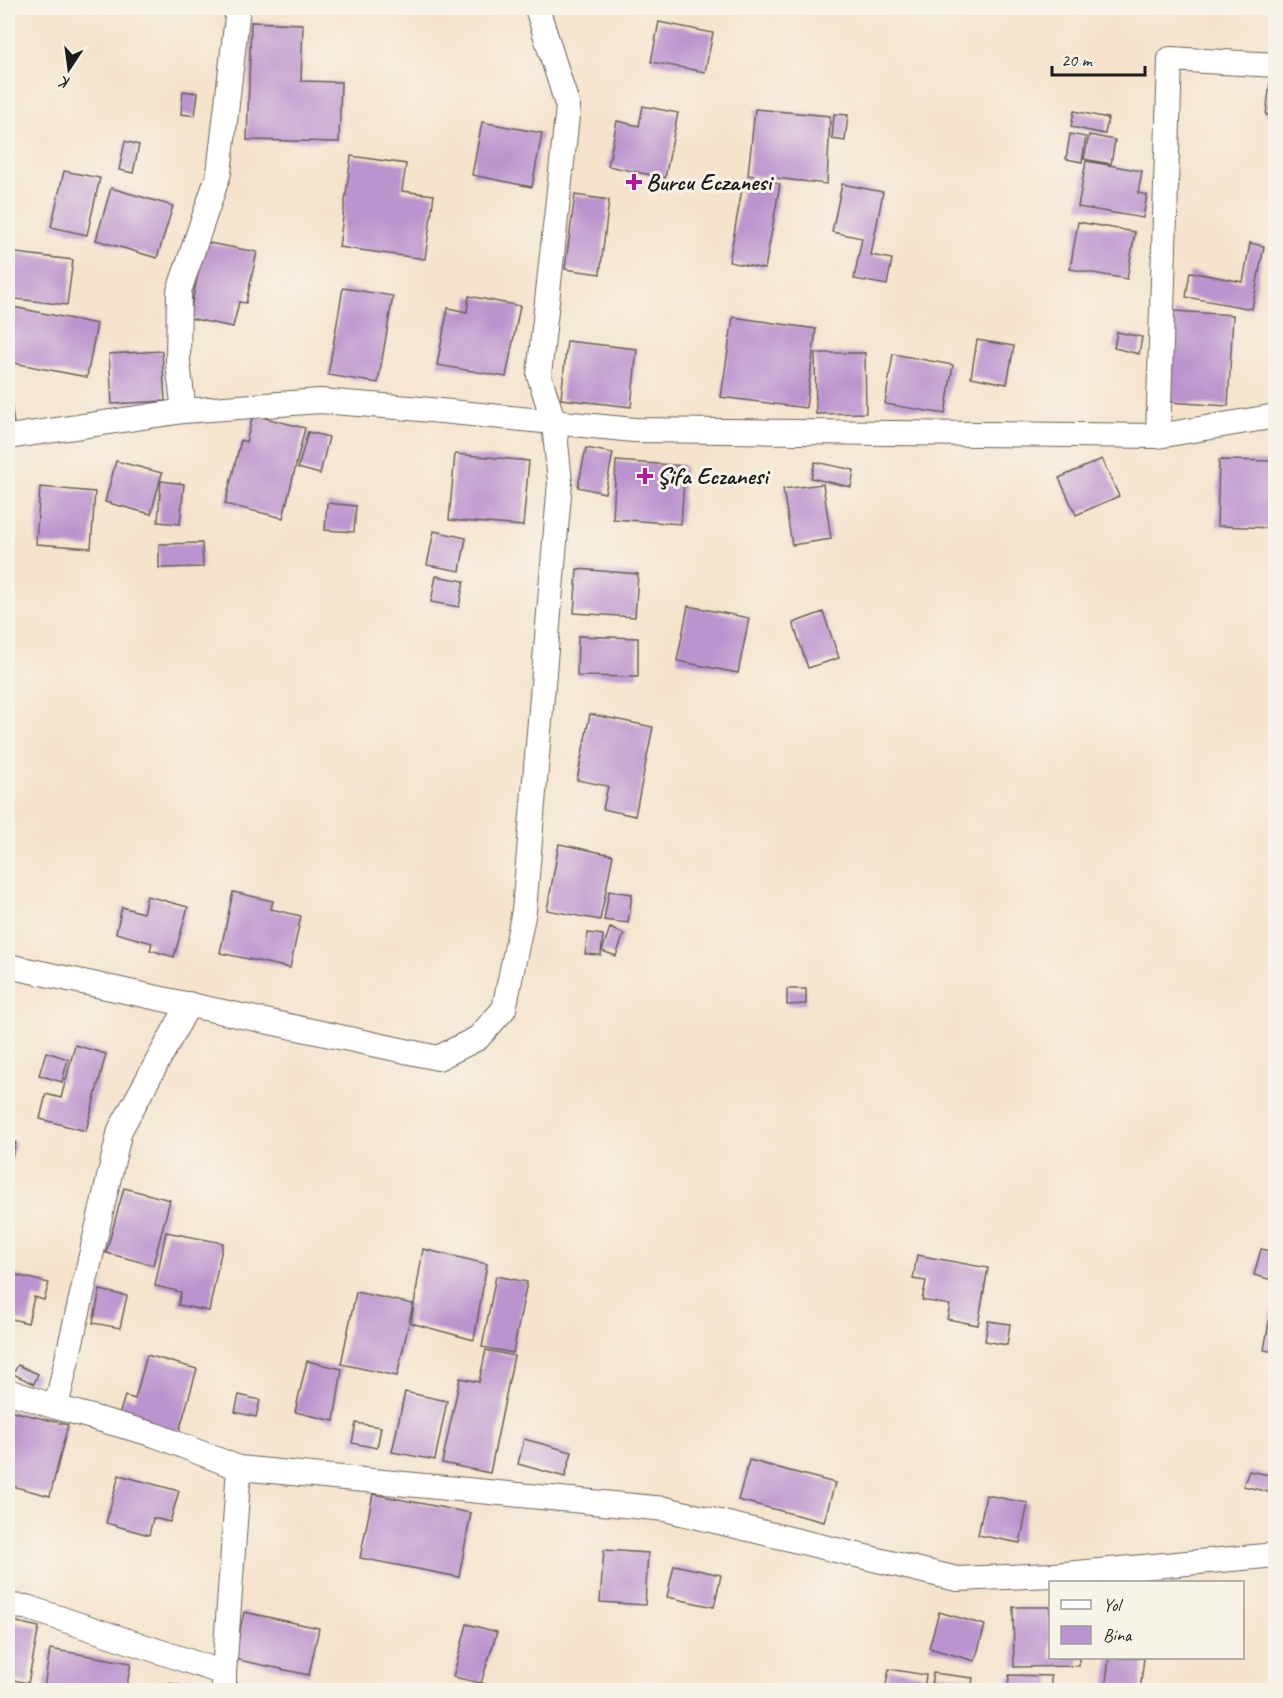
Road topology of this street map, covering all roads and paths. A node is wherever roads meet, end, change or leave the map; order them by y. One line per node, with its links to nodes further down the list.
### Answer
1 (238, 8): 4 (street)
2 (537, 8): 6 (street)
3 (1275, 65): 7 (street)
4 (184, 411): 6 (street); 8 (street)
5 (1275, 416): 7 (street)
6 (554, 423): 7 (street); 10 (street)
7 (1158, 436)
8 (8, 437)
9 (8, 966): 10 (street)
10 (189, 1004): 12 (street)
11 (8, 1391): 12 (street)
12 (56, 1407): 13 (street)
13 (239, 1468): 14 (street); 16 (street)
14 (1275, 1555)
15 (8, 1606): 16 (street)
16 (224, 1682)

